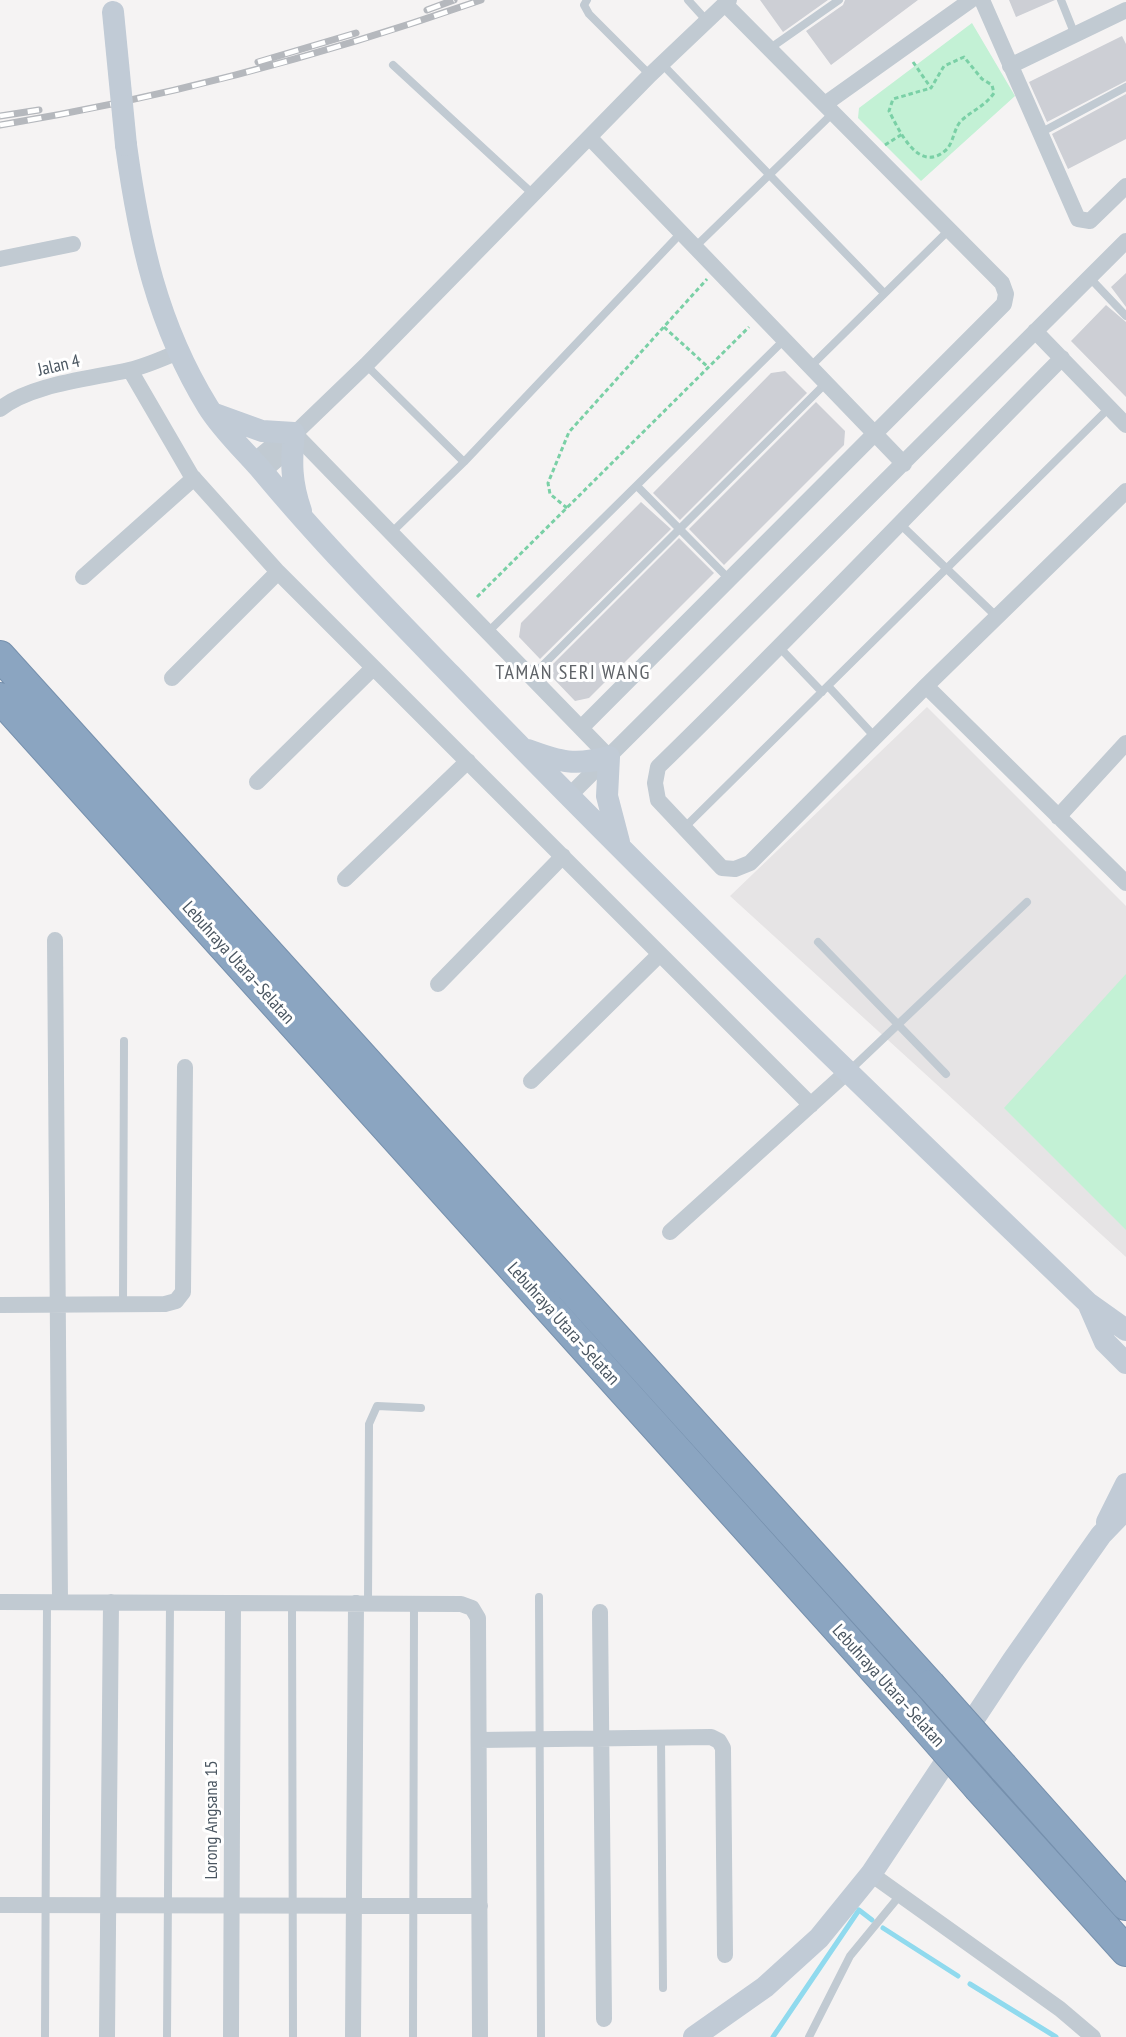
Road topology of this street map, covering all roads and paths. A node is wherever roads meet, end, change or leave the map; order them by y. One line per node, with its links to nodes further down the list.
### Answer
1 (587, 0): 16 (lane)
2 (688, 0): 10 (lane)
3 (838, 0): 13 (lane)
4 (971, 0): 12 (street)
5 (982, 0): 15 (street)
6 (1061, 0): 11 (lane)
7 (727, 2): 10 (street); 13 (street)
8 (113, 6): 39 (main road, bridge)
9 (1126, 10): 11 (street)
10 (707, 21): 16 (street)
11 (1075, 35): 15 (street)
12 (904, 48): 18 (path); 19 (street)
13 (768, 49): 19 (street)
14 (393, 65): 24 (lane)
15 (1010, 66): 20 (street)
16 (656, 70): 21 (street); 22 (lane)
17 (1126, 87): 20 (lane)
18 (931, 88): 18 (path)
19 (829, 109): 22 (lane); 25 (street)
20 (1040, 133): 23 (street)
21 (590, 138): 24 (street); 26 (street)
22 (770, 175): 29 (lane); 33 (lane)
23 (1126, 186)
24 (534, 195): 41 (street)
25 (949, 230): 33 (lane); 50 (street)
26 (681, 233): 29 (street); 52 (lane)
27 (1126, 241): 32 (street)
28 (73, 244): 30 (street)
29 (695, 247): 31 (street)
30 (0, 259)
31 (716, 269): 34 (street); 36 (path)
32 (1089, 277): 35 (lane); 37 (street)
33 (884, 293): 43 (lane)
34 (761, 315): 38 (street); 42 (path)
35 (1126, 315)
36 (664, 327): 42 (path); 58 (path)
37 (1035, 331): 40 (street); 53 (street)
38 (784, 340): 43 (street); 56 (lane)
39 (178, 352): 44 (street, Jalan 4); 48 (main road)
40 (1062, 358): 47 (street); 59 (street)
41 (366, 365): 51 (street); 52 (lane)
42 (708, 367): 58 (path)
43 (810, 367): 45 (street)
44 (130, 370): 46 (street, Jalan 4); 55 (street)
45 (826, 383): 50 (street); 61 (lane)
46 (1, 406)
47 (1109, 408): 49 (street); 63 (lane)
48 (211, 412): 51 (main road); 54 (main road)
49 (1126, 425)
50 (874, 433): 53 (street); 66 (street)
51 (291, 437): 54 (street); 60 (main road); 62 (street)
52 (464, 462): 62 (lane)
53 (904, 464): 82 (street)
54 (258, 467): 60 (main road)
55 (194, 478): 64 (street); 65 (street)
56 (637, 486): 61 (lane); 69 (lane)
57 (1126, 491): 68 (street)
58 (567, 508): 67 (path)
59 (899, 523): 63 (lane); 70 (street)
60 (306, 524): 81 (main road)
61 (681, 530): 66 (lane); 73 (lane)
62 (391, 533): 67 (street)
63 (945, 570): 68 (lane); 76 (lane)
64 (278, 572): 72 (street); 74 (street)
65 (83, 577)
66 (728, 578): 78 (street)
67 (465, 609): 69 (street)
68 (997, 617): 75 (street)
69 (488, 632): 73 (street)
70 (780, 648): 76 (lane); 87 (street)
71 (0, 656): 140 (highway, Lebuhraya Utara–Selatan, bridge)
72 (373, 668): 83 (street); 84 (street)
73 (531, 677): 78 (street)
74 (172, 678)
75 (926, 686): 79 (street); 86 (street)
76 (825, 689): 79 (lane); 87 (lane)
77 (0, 698): 141 (highway, Lebuhraya Utara–Selatan, bridge)
78 (581, 728): 82 (street)
79 (875, 737): 87 (street)
80 (1126, 743): 86 (street)
81 (521, 748): 82 (main road); 85 (main road)
82 (609, 757): 85 (street); 88 (main road)
83 (468, 761): 89 (street); 90 (street)
84 (257, 782)
85 (568, 796): 88 (main road)
86 (1058, 817): 91 (street)
87 (684, 828)
88 (620, 847): 100 (main road)
89 (563, 856): 95 (street); 96 (street)
90 (345, 879)
91 (1126, 883)
92 (1027, 902): 97 (lane)
93 (55, 940): 108 (street)
94 (818, 942): 97 (lane)
95 (660, 954): 102 (street); 103 (street)
96 (438, 984)
97 (898, 1025): 100 (lane); 101 (lane)
98 (124, 1041): 105 (lane)
99 (185, 1067): 105 (street)
100 (847, 1072): 103 (street); 106 (main road)
101 (946, 1074)
102 (531, 1081)
103 (811, 1105): 104 (street)
104 (670, 1232)
105 (123, 1304): 108 (street)
106 (1088, 1304): 109 (main road); 110 (main road)
107 (0, 1305): 108 (street)
108 (59, 1305): 117 (street)
109 (1126, 1330)
110 (1126, 1363)
111 (421, 1408): 122 (lane)
112 (1126, 1484): 114 (main road)
113 (1126, 1509): 114 (main road)
114 (1101, 1534): 129 (main road)
115 (539, 1597): 127 (lane)
116 (0, 1602): 117 (street)
117 (53, 1602): 118 (street); 132 (lane)
118 (111, 1602): 119 (street); 133 (street)
119 (170, 1602): 120 (street); 134 (lane)
120 (232, 1603): 121 (street); 135 (street, Lorong Angsana 15)
121 (292, 1603): 122 (street); 136 (lane)
122 (362, 1603): 123 (street); 137 (street)
123 (414, 1603): 128 (street); 138 (lane)
124 (600, 1612): 126 (street)
125 (660, 1737): 126 (street); 142 (street); 143 (lane)
126 (602, 1738): 127 (street); 144 (street)
127 (540, 1739): 128 (street); 153 (lane)
128 (479, 1740): 139 (street)
129 (871, 1874): 130 (street); 154 (main road)
130 (902, 1894): 155 (lane); 156 (street)
131 (0, 1905): 132 (street)
132 (44, 1905): 133 (street); 145 (lane)
133 (107, 1905): 134 (street); 146 (street)
134 (167, 1905): 135 (street); 147 (lane)
135 (231, 1905): 136 (street); 148 (street, Lorong Angsana 15)
136 (293, 1905): 137 (street); 149 (lane)
137 (353, 1905): 138 (street); 150 (street)
138 (413, 1905): 139 (street); 151 (lane)
139 (480, 1905): 152 (street)
140 (1126, 1905)
141 (1126, 1951)
142 (725, 1955)
143 (663, 1988)
144 (604, 2019)
145 (45, 2037)
146 (107, 2037)
147 (167, 2037)
148 (231, 2037)
149 (293, 2037)
150 (353, 2037)
151 (413, 2037)
152 (480, 2037)
153 (541, 2037)
154 (694, 2037)
155 (809, 2037)
156 (1093, 2037)

